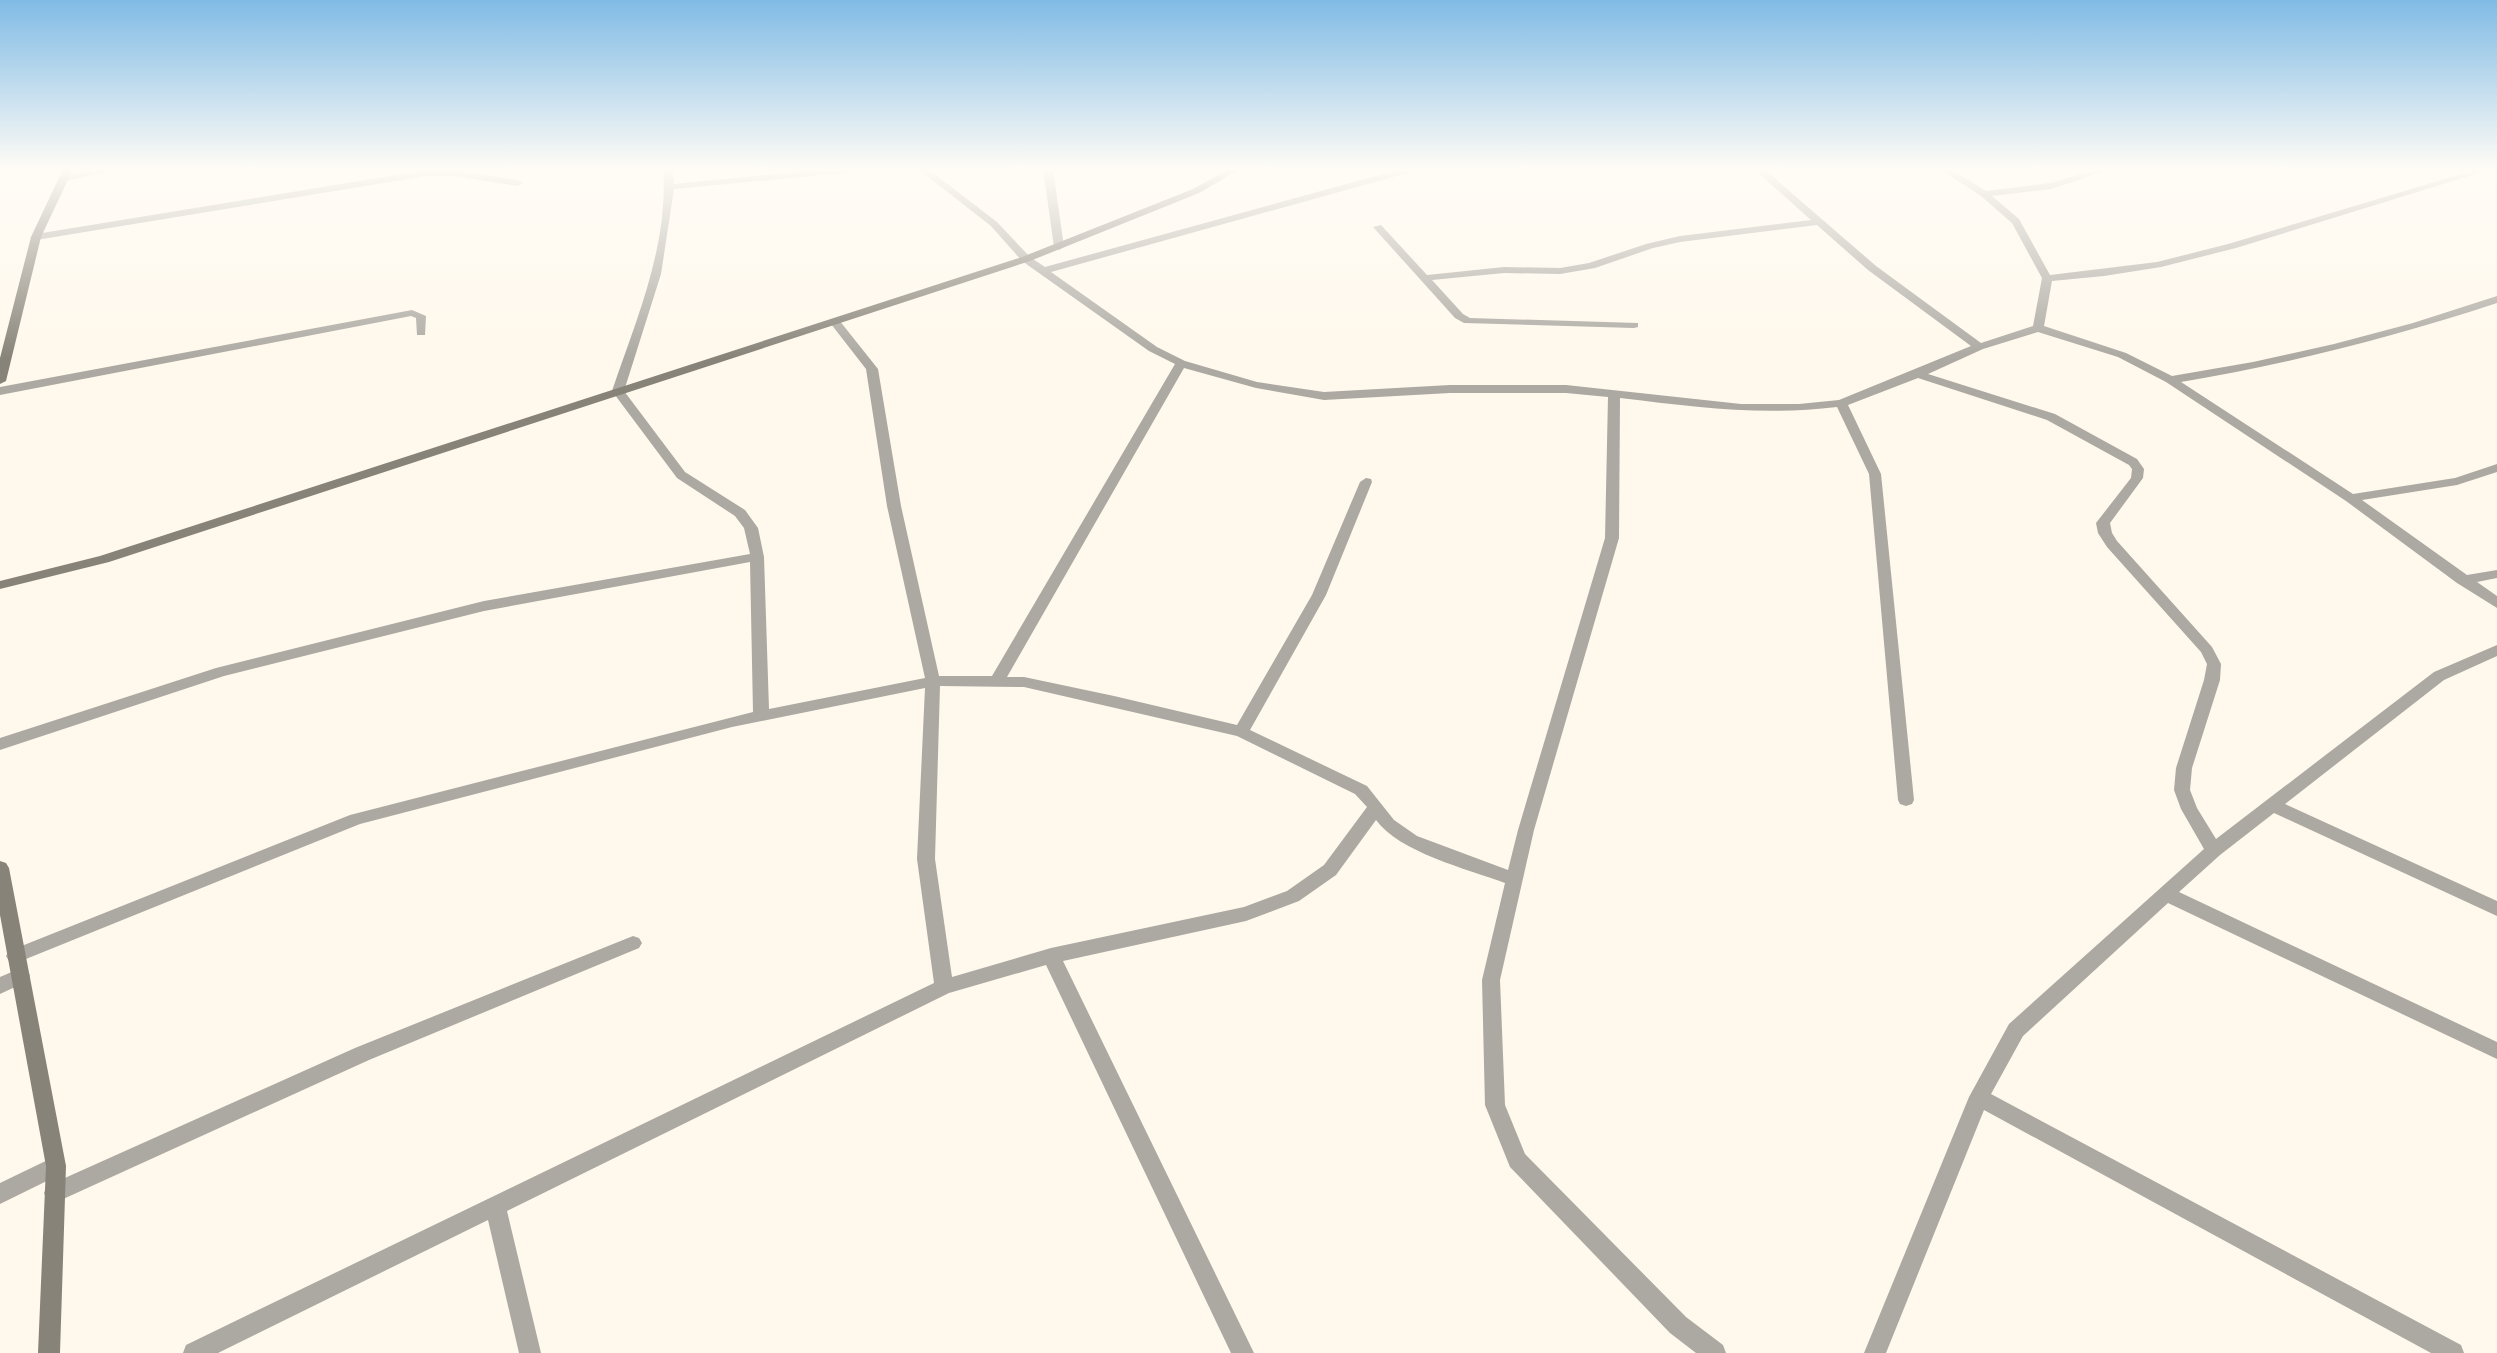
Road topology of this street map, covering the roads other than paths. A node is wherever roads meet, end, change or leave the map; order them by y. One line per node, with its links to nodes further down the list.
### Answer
1 (38, 232): 13 (street)
2 (66, 232): 13 (street)
3 (664, 232): 30 (street)
4 (1001, 232): 15 (street)
5 (1057, 232): 14 (street)
6 (1095, 232): 14 (street)
7 (1183, 232): 16 (street)
8 (1383, 232): 17 (street)
9 (1735, 232): 17 (street)
10 (1829, 232): 24 (street)
11 (2022, 232): 18 (street)
12 (2278, 232): 18 (street)
13 (36, 237): 28 (street)
14 (1059, 247): 15 (street)
15 (1026, 259): 16 (street); 20 (street)
16 (1043, 271): 25 (street)
17 (1426, 278): 21 (street)
18 (2047, 278): 22 (street)
19 (2497, 299): 27 (street)
20 (835, 322): 30 (street); 42 (street)
21 (1634, 325)
22 (2038, 328): 24 (street); 27 (street)
23 (421, 333): 29 (street)
24 (1979, 347): 26 (street)
25 (1181, 363): 31 (street); 43 (street)
26 (1918, 374): 32 (street); 50 (street)
27 (2170, 380): 35 (street)
28 (0, 381)
29 (0, 391)
30 (618, 391): 36 (street); 39 (street)
31 (1614, 393): 32 (street); 52 (street)
32 (1841, 403): 47 (street)
33 (2497, 468): 35 (street)
34 (1366, 482): 45 (street)
35 (2351, 498): 38 (street)
36 (757, 557): 44 (street); 46 (street)
37 (2497, 574): 38 (street)
38 (2462, 580): 40 (street)
39 (0, 586)
40 (2497, 603)
41 (2497, 650): 48 (street)
42 (933, 681): 43 (street); 44 (street); 60 (street)
43 (996, 682): 45 (street)
44 (761, 716): 56 (street)
45 (1241, 732): 49 (street)
46 (0, 744)
47 (1906, 800)
48 (2272, 805): 50 (street); 54 (street)
49 (1376, 807): 52 (street); 57 (street)
50 (2214, 850): 53 (street)
51 (0, 868): 56 (street)
52 (1514, 879): 71 (street)
53 (2166, 894): 61 (street); 62 (street)
54 (2497, 909)
55 (633, 943): 64 (street)
56 (15, 956): 58 (street)
57 (1051, 956): 60 (street); 70 (street)
58 (21, 976): 59 (street); 63 (street)
59 (0, 986)
60 (944, 987): 66 (street)
61 (2497, 1051)
62 (1979, 1097): 72 (street); 73 (street)
63 (56, 1166): 64 (street); 65 (street)
64 (54, 1193): 67 (street)
65 (0, 1194)
66 (495, 1206): 68 (street); 69 (street)
67 (49, 1353)
68 (194, 1353)
69 (530, 1353)
70 (1243, 1353)
71 (1715, 1353)
72 (1875, 1353)
73 (2452, 1353)

